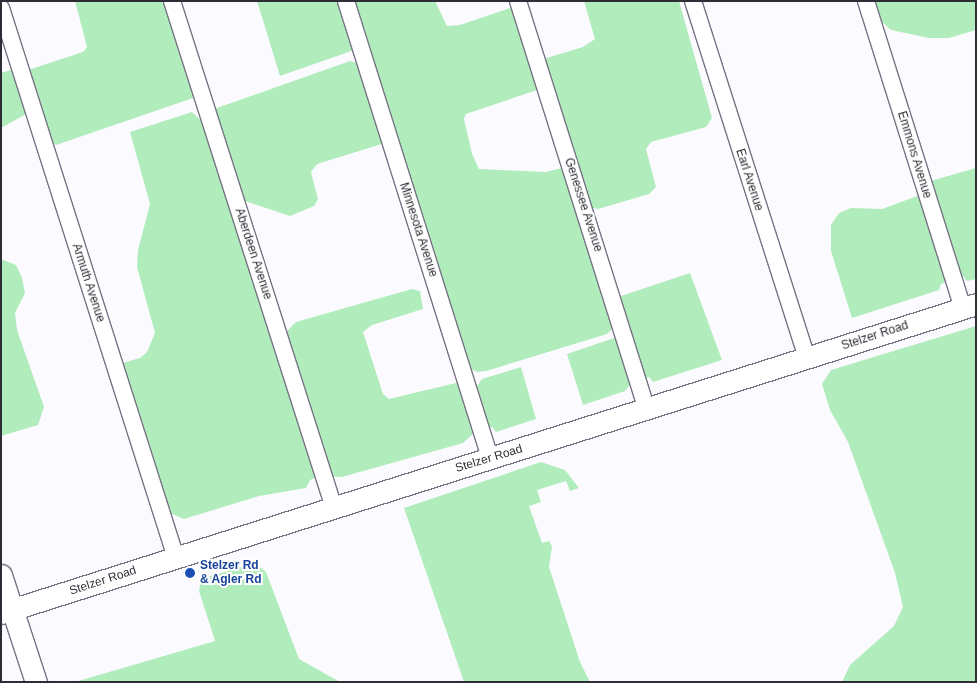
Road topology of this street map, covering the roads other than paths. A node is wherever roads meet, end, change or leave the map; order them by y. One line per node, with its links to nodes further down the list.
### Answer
1 (172, 1): 11 (street, Aberdeen Avenue)
2 (346, 1): 10 (street, Minnesota Avenue)
3 (518, 1): 9 (street, Genessee Avenue)
4 (693, 1): 8 (street, Earl Avenue)
5 (866, 1): 7 (street, Emmons Avenue)
6 (1, 8): 12 (street, Armuth Avenue)
7 (969, 306): 8 (main road, Stelzer Road)
8 (807, 358): 9 (main road, Stelzer Road)
9 (647, 409): 10 (main road, Stelzer Road)
10 (490, 459): 11 (main road, Stelzer Road)
11 (334, 508): 12 (main road, Stelzer Road)
12 (176, 558): 14 (main road, Stelzer Road)
13 (1, 575): 14 (main road)
14 (7, 612): 15 (main road)
15 (36, 682)

